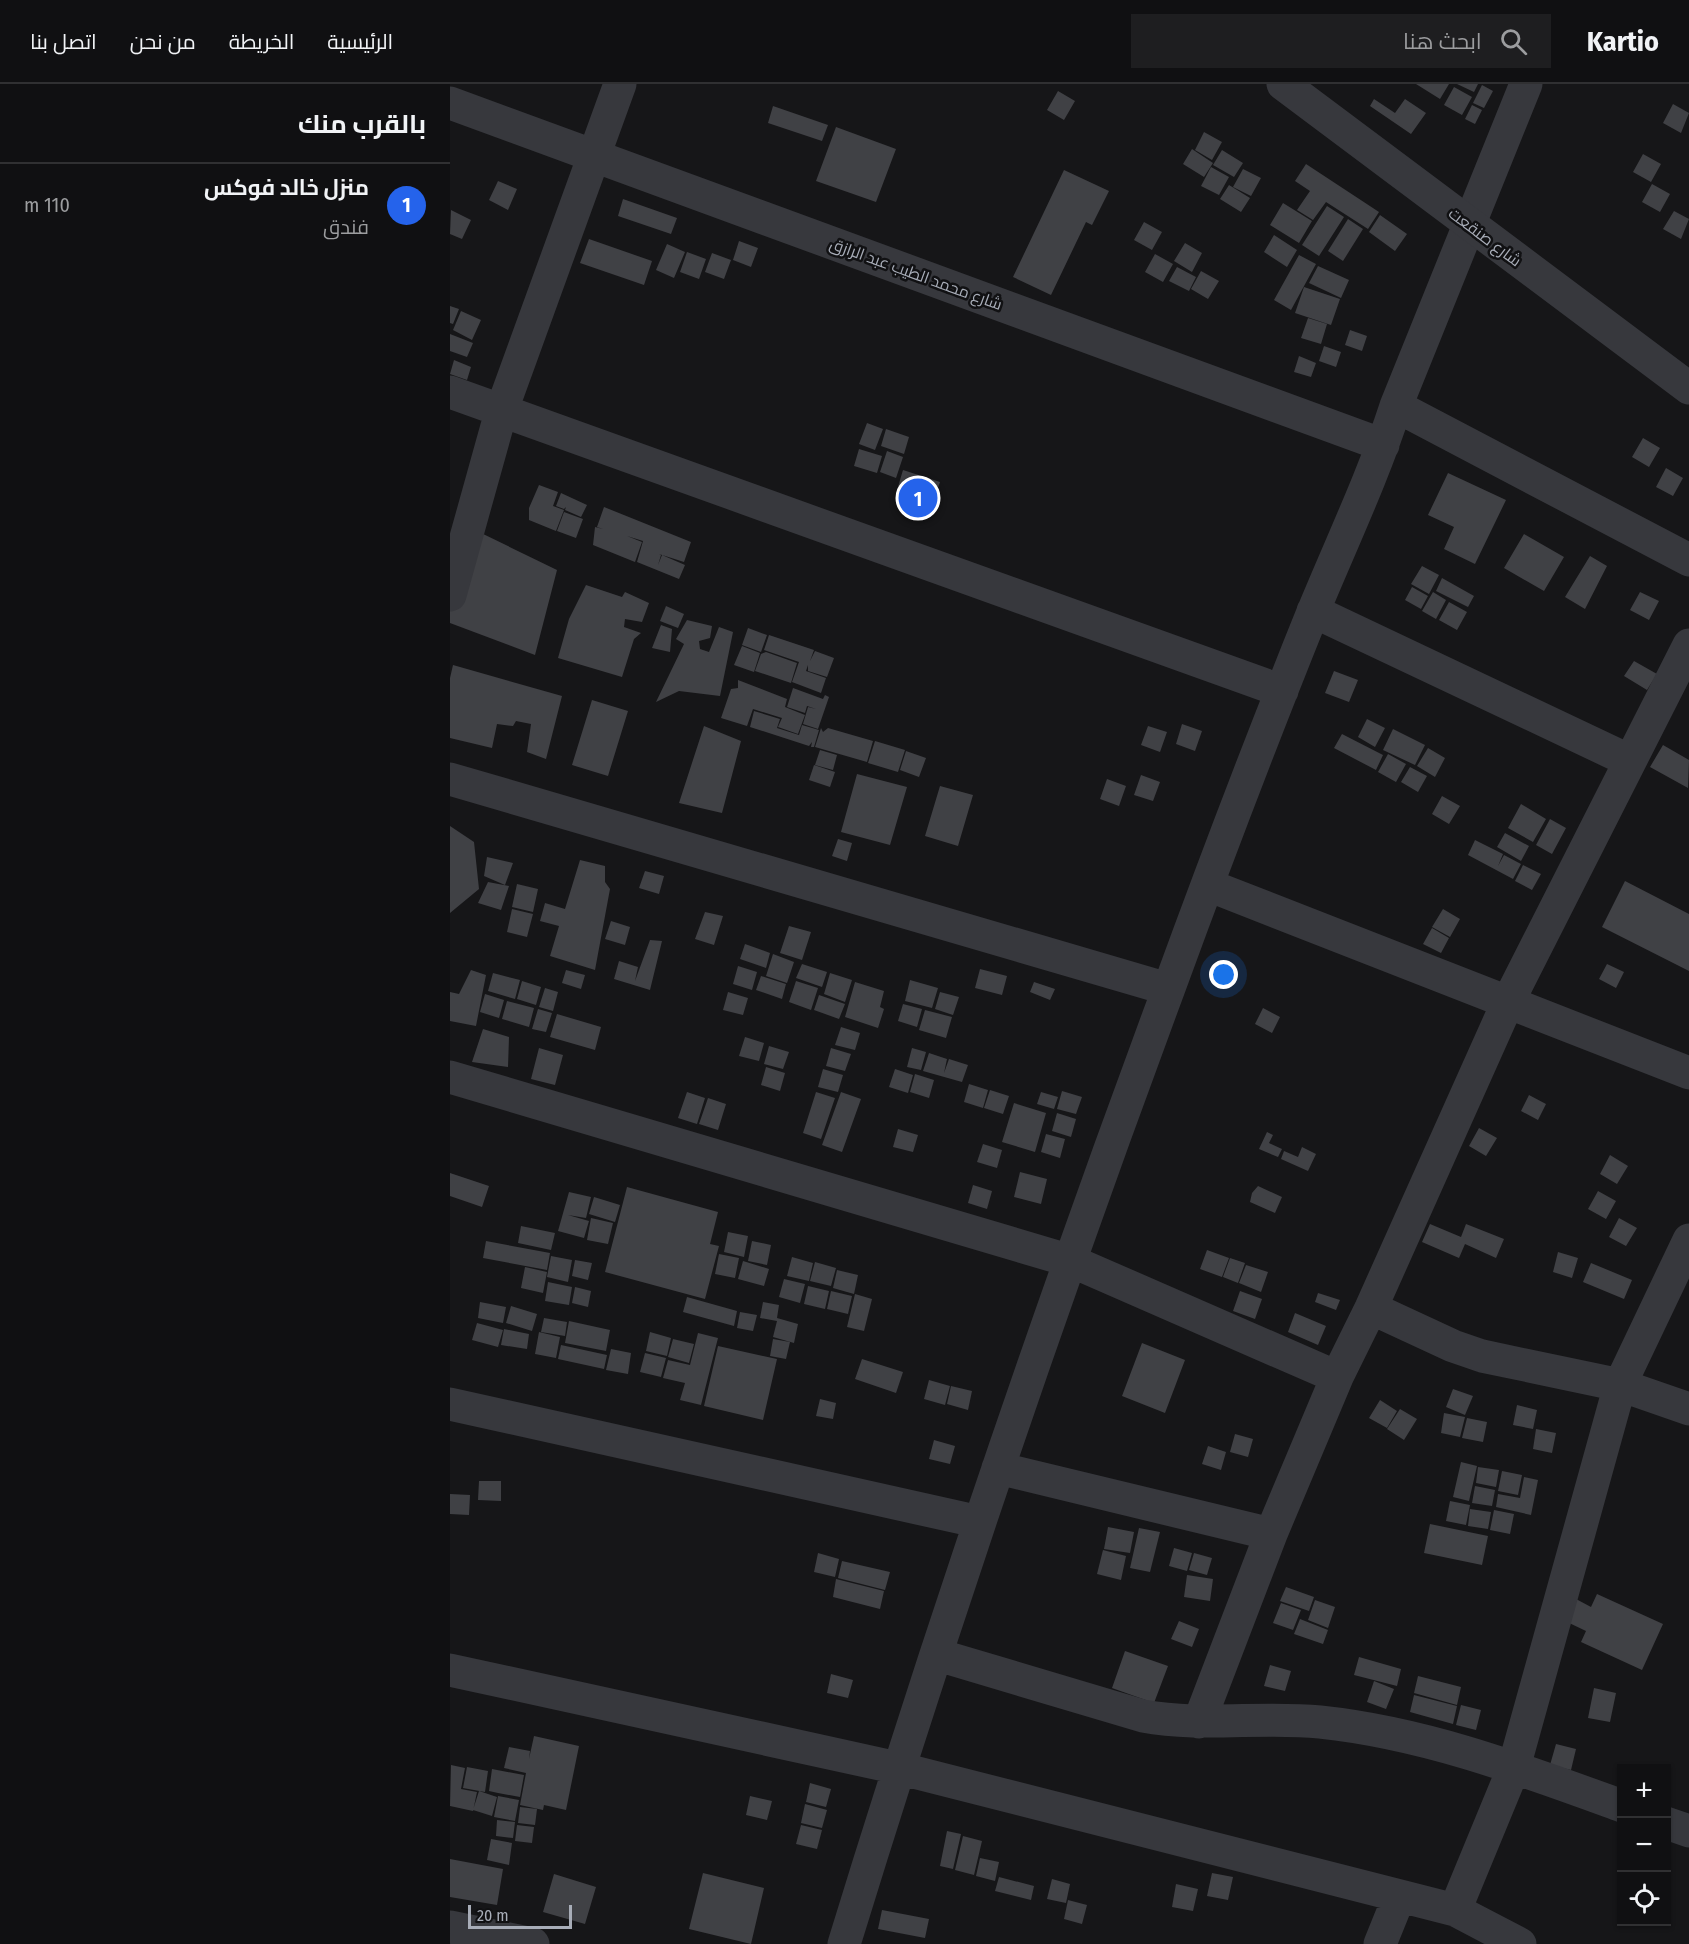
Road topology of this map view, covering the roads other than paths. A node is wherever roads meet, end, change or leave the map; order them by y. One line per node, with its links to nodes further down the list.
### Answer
1 (620, 84): 5 (street)
2 (1283, 84): 6 (street, شارع صنقعت)
3 (1526, 84): 6 (street)
4 (450, 103): 5 (street, شارع محمد الطيب عبد الرازق)
5 (594, 157): 10 (street); 11 (street, شارع محمد الطيب عبد الرازق)
6 (1468, 224): 7 (street, شارع صنقعت); 9 (street)
7 (1689, 388)
8 (450, 392): 10 (street)
9 (1396, 406): 11 (street); 12 (street)
10 (501, 412): 13 (street); 16 (street)
11 (1383, 445): 14 (street)
12 (1689, 560)
13 (450, 596)
14 (1314, 611): 16 (street); 17 (street)
15 (1689, 645): 17 (street)
16 (1282, 691): 19 (street)
17 (1630, 761): 21 (street)
18 (450, 779): 20 (street)
19 (1208, 885): 20 (street); 21 (street)
20 (1168, 989): 25 (street)
21 (1508, 1004): 22 (street); 26 (street)
22 (1689, 1073)
23 (450, 1077): 25 (street)
24 (1689, 1240): 28 (street)
25 (1071, 1261): 27 (street); 31 (street)
26 (1371, 1308): 27 (street); 28 (street)
27 (1337, 1377): 33 (street)
28 (1620, 1385): 30 (street); 37 (street)
29 (450, 1404): 32 (street)
30 (1689, 1409)
31 (998, 1468): 32 (street); 33 (street)
32 (980, 1522): 34 (street)
33 (1270, 1534): 36 (street)
34 (938, 1655): 36 (street); 38 (street)
35 (450, 1670): 38 (street)
36 (1199, 1722): 37 (street)
37 (1514, 1767): 39 (street); 43 (street)
38 (898, 1768): 42 (street); 46 (street)
39 (1617, 1804)
40 (1671, 1825): 41 (street)
41 (1689, 1831)
42 (1399, 1897): 43 (street); 47 (street)
43 (1455, 1910): 48 (street)
44 (450, 1927): 45 (street)
45 (534, 1944)
46 (844, 1944)
47 (1380, 1944)
48 (1520, 1944)

